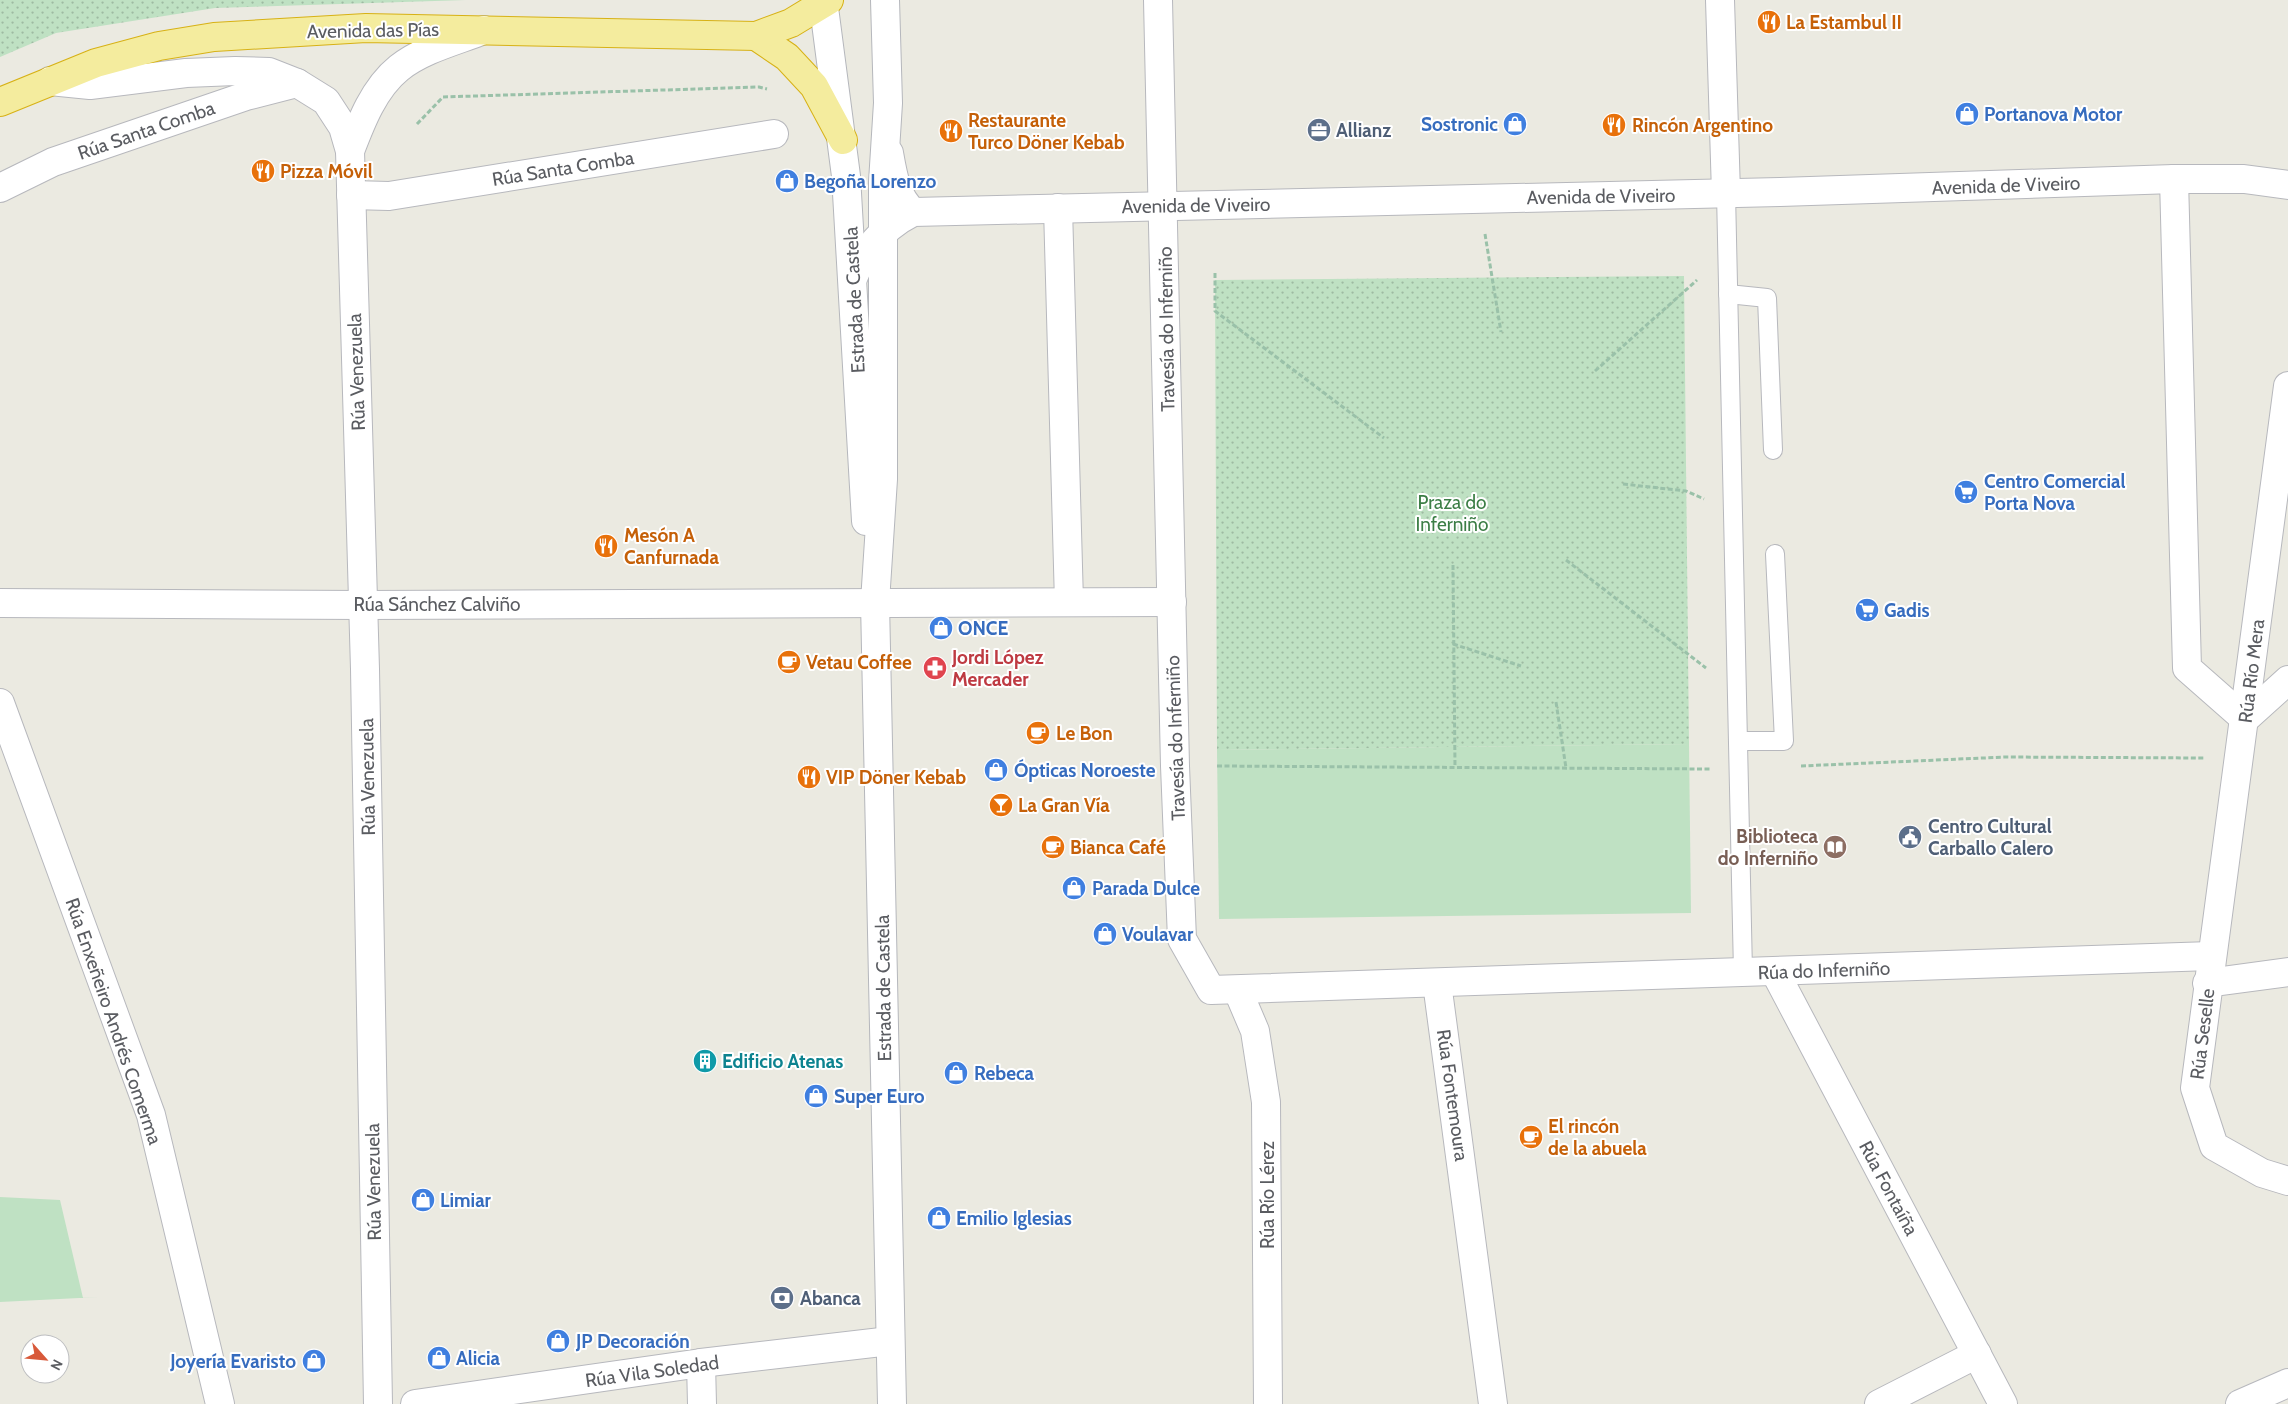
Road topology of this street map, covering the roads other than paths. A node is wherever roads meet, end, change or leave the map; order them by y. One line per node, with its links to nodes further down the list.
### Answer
1 (884, 0): 11 (street, Estrada de Castela)
2 (1158, 0): 19 (street, Travesía do Inferniño)
3 (1720, 0): 17 (street)
4 (825, 2): 6 (highway); 12 (street, Estrada de Castela)
5 (488, 29): 6 (highway, Avenida das Pías); 7 (highway, Avenida das Pías); 13 (street, Rúa Venezuela)
6 (756, 36): 12 (highway)
7 (50, 81): 8 (street, Rúa Venezuela); 9 (highway, Avenida das Pías)
8 (297, 83): 13 (street, Rúa Venezuela); 16 (street, Rúa Santa Comba)
9 (0, 102)
10 (774, 134): 18 (street, Rúa Santa Comba)
11 (887, 136): 21 (street); 22 (street, Estrada de Castela)
12 (843, 140): 23 (street, Estrada de Castela)
13 (350, 151): 18 (street, Rúa Venezuela)
14 (2174, 179): 15 (street, Avenida de Viveiro); 17 (street, Avenida de Viveiro); 35 (street)
15 (2288, 185)
16 (0, 188)
17 (1726, 193): 19 (street, Avenida de Viveiro); 24 (lane)
18 (351, 195): 32 (street, Rúa Venezuela)
19 (1163, 206): 20 (street, Avenida de Viveiro); 30 (street, Travesía do Inferniño)
20 (1058, 208): 21 (street, Avenida de Viveiro); 29 (street)
21 (913, 212): 22 (street)
22 (883, 232): 23 (street); 28 (street, Estrada de Castela)
23 (853, 278): 28 (street, Estrada de Castela)
24 (1728, 294): 26 (lane); 36 (lane)
25 (2288, 386): 35 (street, Rúa Río Mera)
26 (1773, 450)
27 (1776, 554): 36 (lane)
28 (875, 602): 29 (street); 32 (street, Rúa Sánchez Calviño); 45 (street, Estrada de Castela)
29 (1069, 602): 30 (street)
30 (1172, 602): 43 (street, Travesía do Inferniño)
31 (0, 603): 32 (street, Rúa Sánchez Calviño)
32 (364, 605): 50 (street, Rúa Venezuela)
33 (2288, 680): 35 (street)
34 (0, 704): 49 (street, Rúa Enxeñeiro Andrés Comerma)
35 (2245, 719): 37 (street, Rúa Río Mera)
36 (1738, 741): 38 (lane)
37 (2211, 956): 39 (street, Rúa do Inferniño); 42 (street, Rúa Seselle)
38 (1743, 972): 39 (street, Rúa do Inferniño); 41 (street, Rúa do Inferniño)
39 (1775, 972): 46 (street, Rúa Fontaíña)
40 (2288, 972): 42 (street)
41 (1437, 983): 43 (street); 55 (street, Rúa Fontemoura)
42 (2208, 983): 44 (street, Rúa Seselle)
43 (1238, 991): 54 (street, Rúa Río Lérez)
44 (2288, 1181)
45 (890, 1341): 47 (street, Rúa Vila Soledad); 53 (street, Estrada de Castela)
46 (1977, 1354): 56 (street); 57 (street, Rúa Fontaíña)
47 (701, 1363): 51 (street, Rúa Vila Soledad); 52 (street)
48 (2288, 1383): 58 (street)
49 (220, 1404)
50 (378, 1404)
51 (415, 1404)
52 (702, 1404)
53 (892, 1404)
54 (1268, 1404)
55 (1493, 1404)
56 (1879, 1404)
57 (2003, 1404)
58 (2240, 1404)

